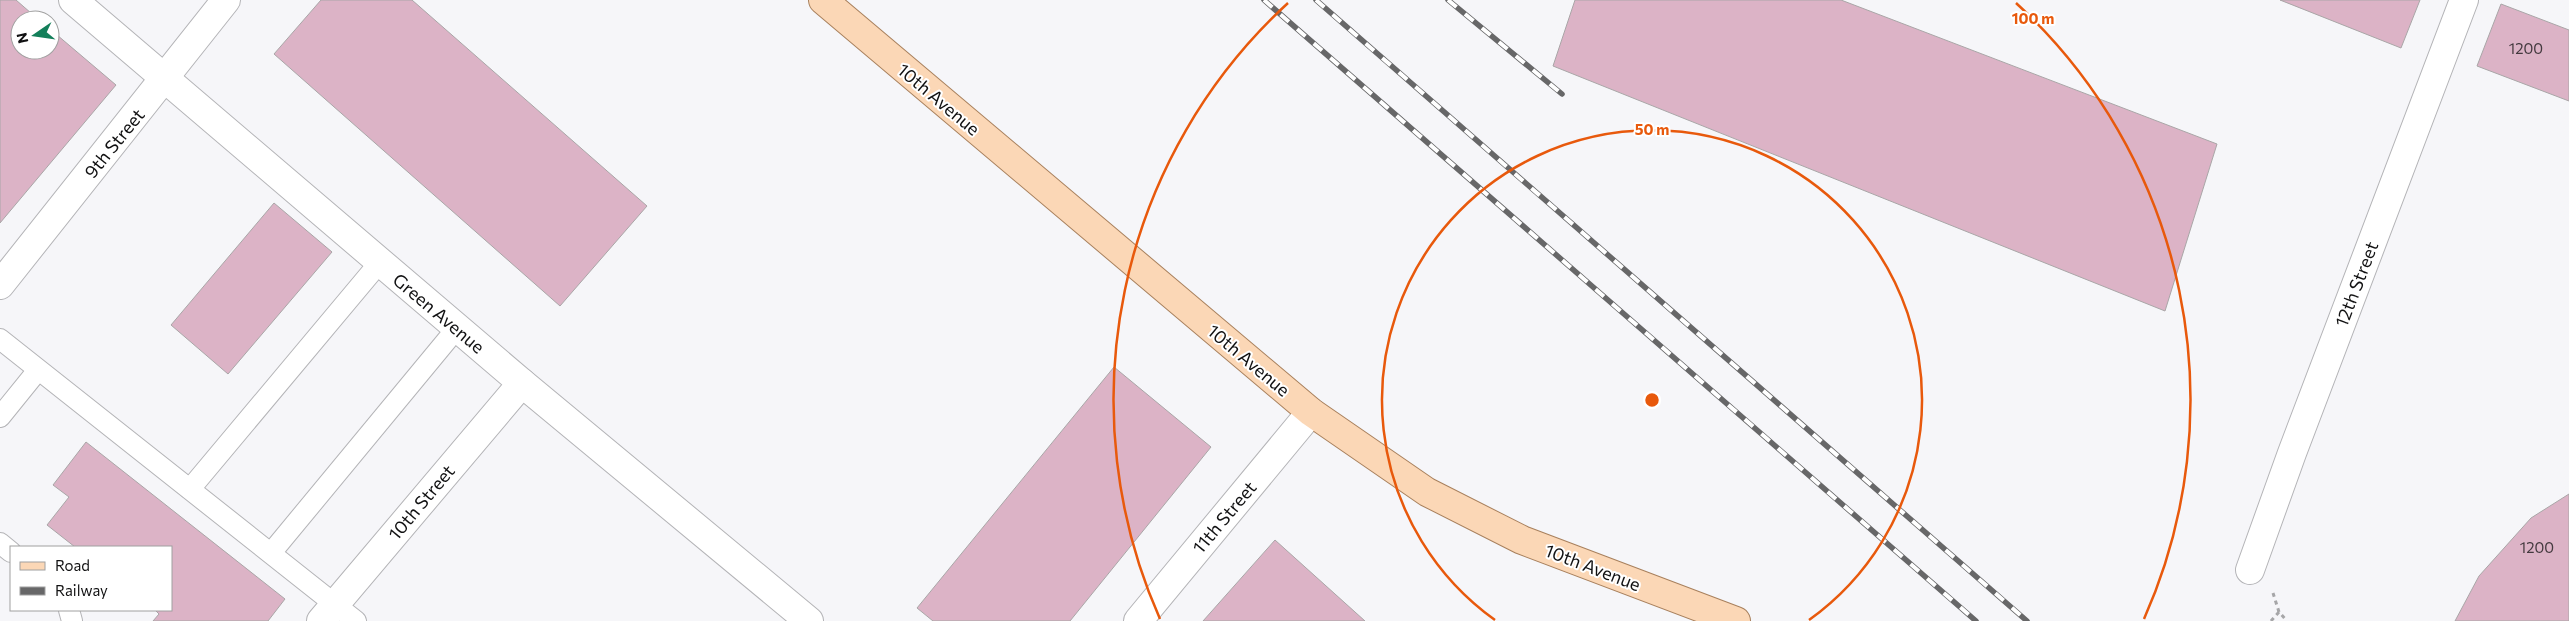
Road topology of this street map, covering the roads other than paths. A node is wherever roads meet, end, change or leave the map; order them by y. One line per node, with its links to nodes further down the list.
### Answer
1 (73, 0): 5 (street, Green Avenue)
2 (226, 0): 5 (street, 9th Street)
3 (823, 0): 12 (main road, 10th Avenue)
4 (2464, 0): 18 (street, 12th Street)
5 (165, 80): 6 (street, Green Avenue); 7 (street, 9th Street)
6 (380, 262): 8 (street, Green Avenue); 14 (lane)
7 (0, 285)
8 (457, 328): 11 (street, Green Avenue); 17 (lane)
9 (0, 339): 10 (lane)
10 (38, 370): 13 (lane); 14 (lane)
11 (522, 383): 19 (street, 10th Street); 21 (street, Green Avenue)
12 (1311, 412): 22 (street, 11th Street); 23 (main road, 10th Avenue)
13 (0, 417)
14 (190, 489): 17 (lane)
15 (0, 543): 16 (lane)
16 (10, 551)
17 (271, 553): 19 (lane)
18 (2250, 570)
19 (328, 612): 20 (lane)
20 (356, 621)
21 (809, 621)
22 (1138, 621)
23 (1736, 621)

